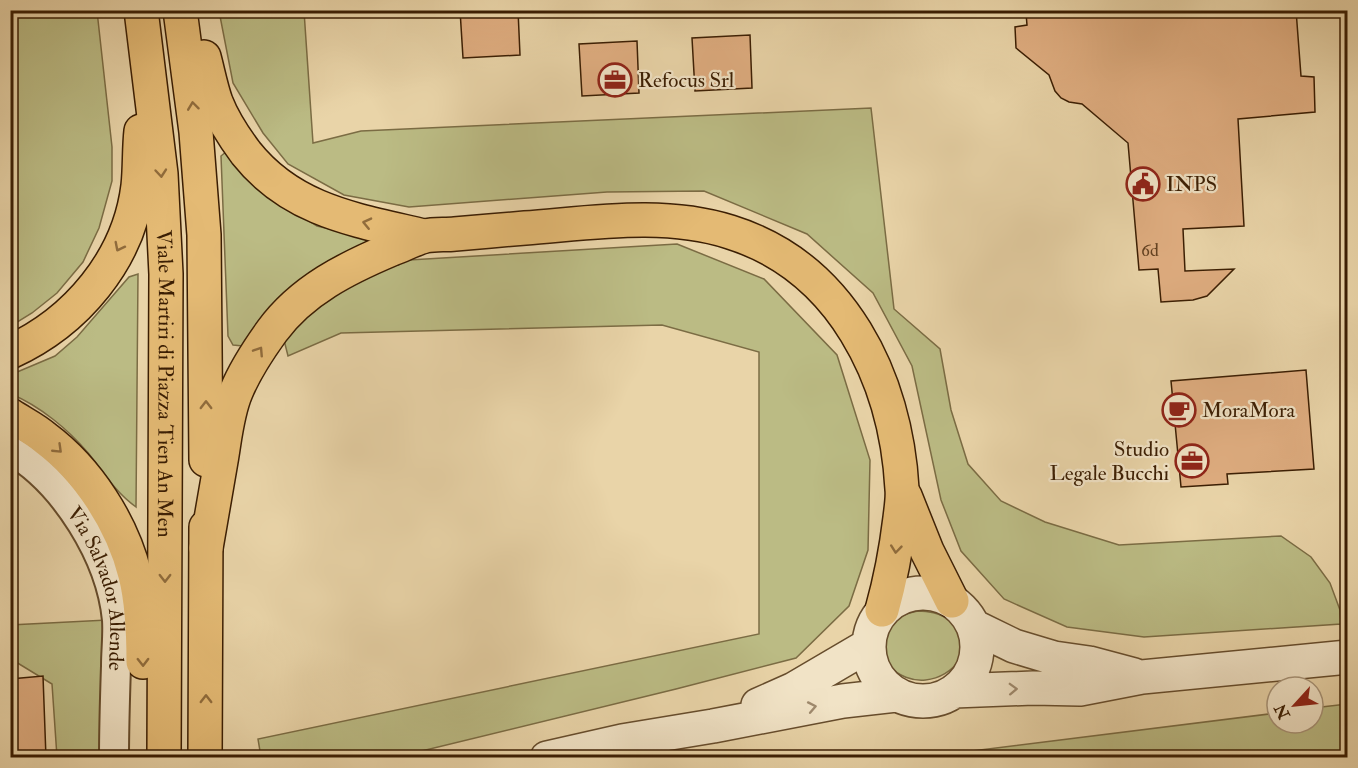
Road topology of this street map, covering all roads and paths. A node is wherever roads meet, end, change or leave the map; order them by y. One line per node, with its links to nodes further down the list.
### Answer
1 (141, 10): 4 (highway, Viale Martiri di Piazza Tien An Men)
2 (180, 10): 10 (highway, Viale Martiri di Piazza Tien An Men, one-way to 2)
3 (187, 10): 5 (highway, one-way to 3)
4 (148, 66): 6 (highway, one-way to 6); 22 (highway, Viale Martiri di Piazza Tien An Men, one-way to 22)
5 (424, 236): 9 (highway); 10 (highway, one-way to 5)
6 (10, 352)
7 (10, 415): 21 (highway, one-way to 21)
8 (10, 450): 20 (street, Via Salvador Allende)
9 (903, 491): 11 (highway); 12 (highway, one-way to 12)
10 (206, 548): 23 (highway, Viale Martiri di Piazza Tien An Men, one-way to 10)
11 (952, 601): 12 (street); 13 (street)
12 (882, 610): 14 (street)
13 (973, 626): 16 (street); 17 (street)
14 (869, 645): 18 (street); 19 (street)
15 (1347, 657): 16 (street)
16 (1142, 676): 17 (street, one-way to 16)
17 (954, 691): 18 (street)
18 (896, 695): 19 (street, one-way to 18)
19 (713, 726): 24 (street)
20 (114, 758)
21 (159, 758)
22 (164, 758)
23 (206, 758)
24 (547, 758)

